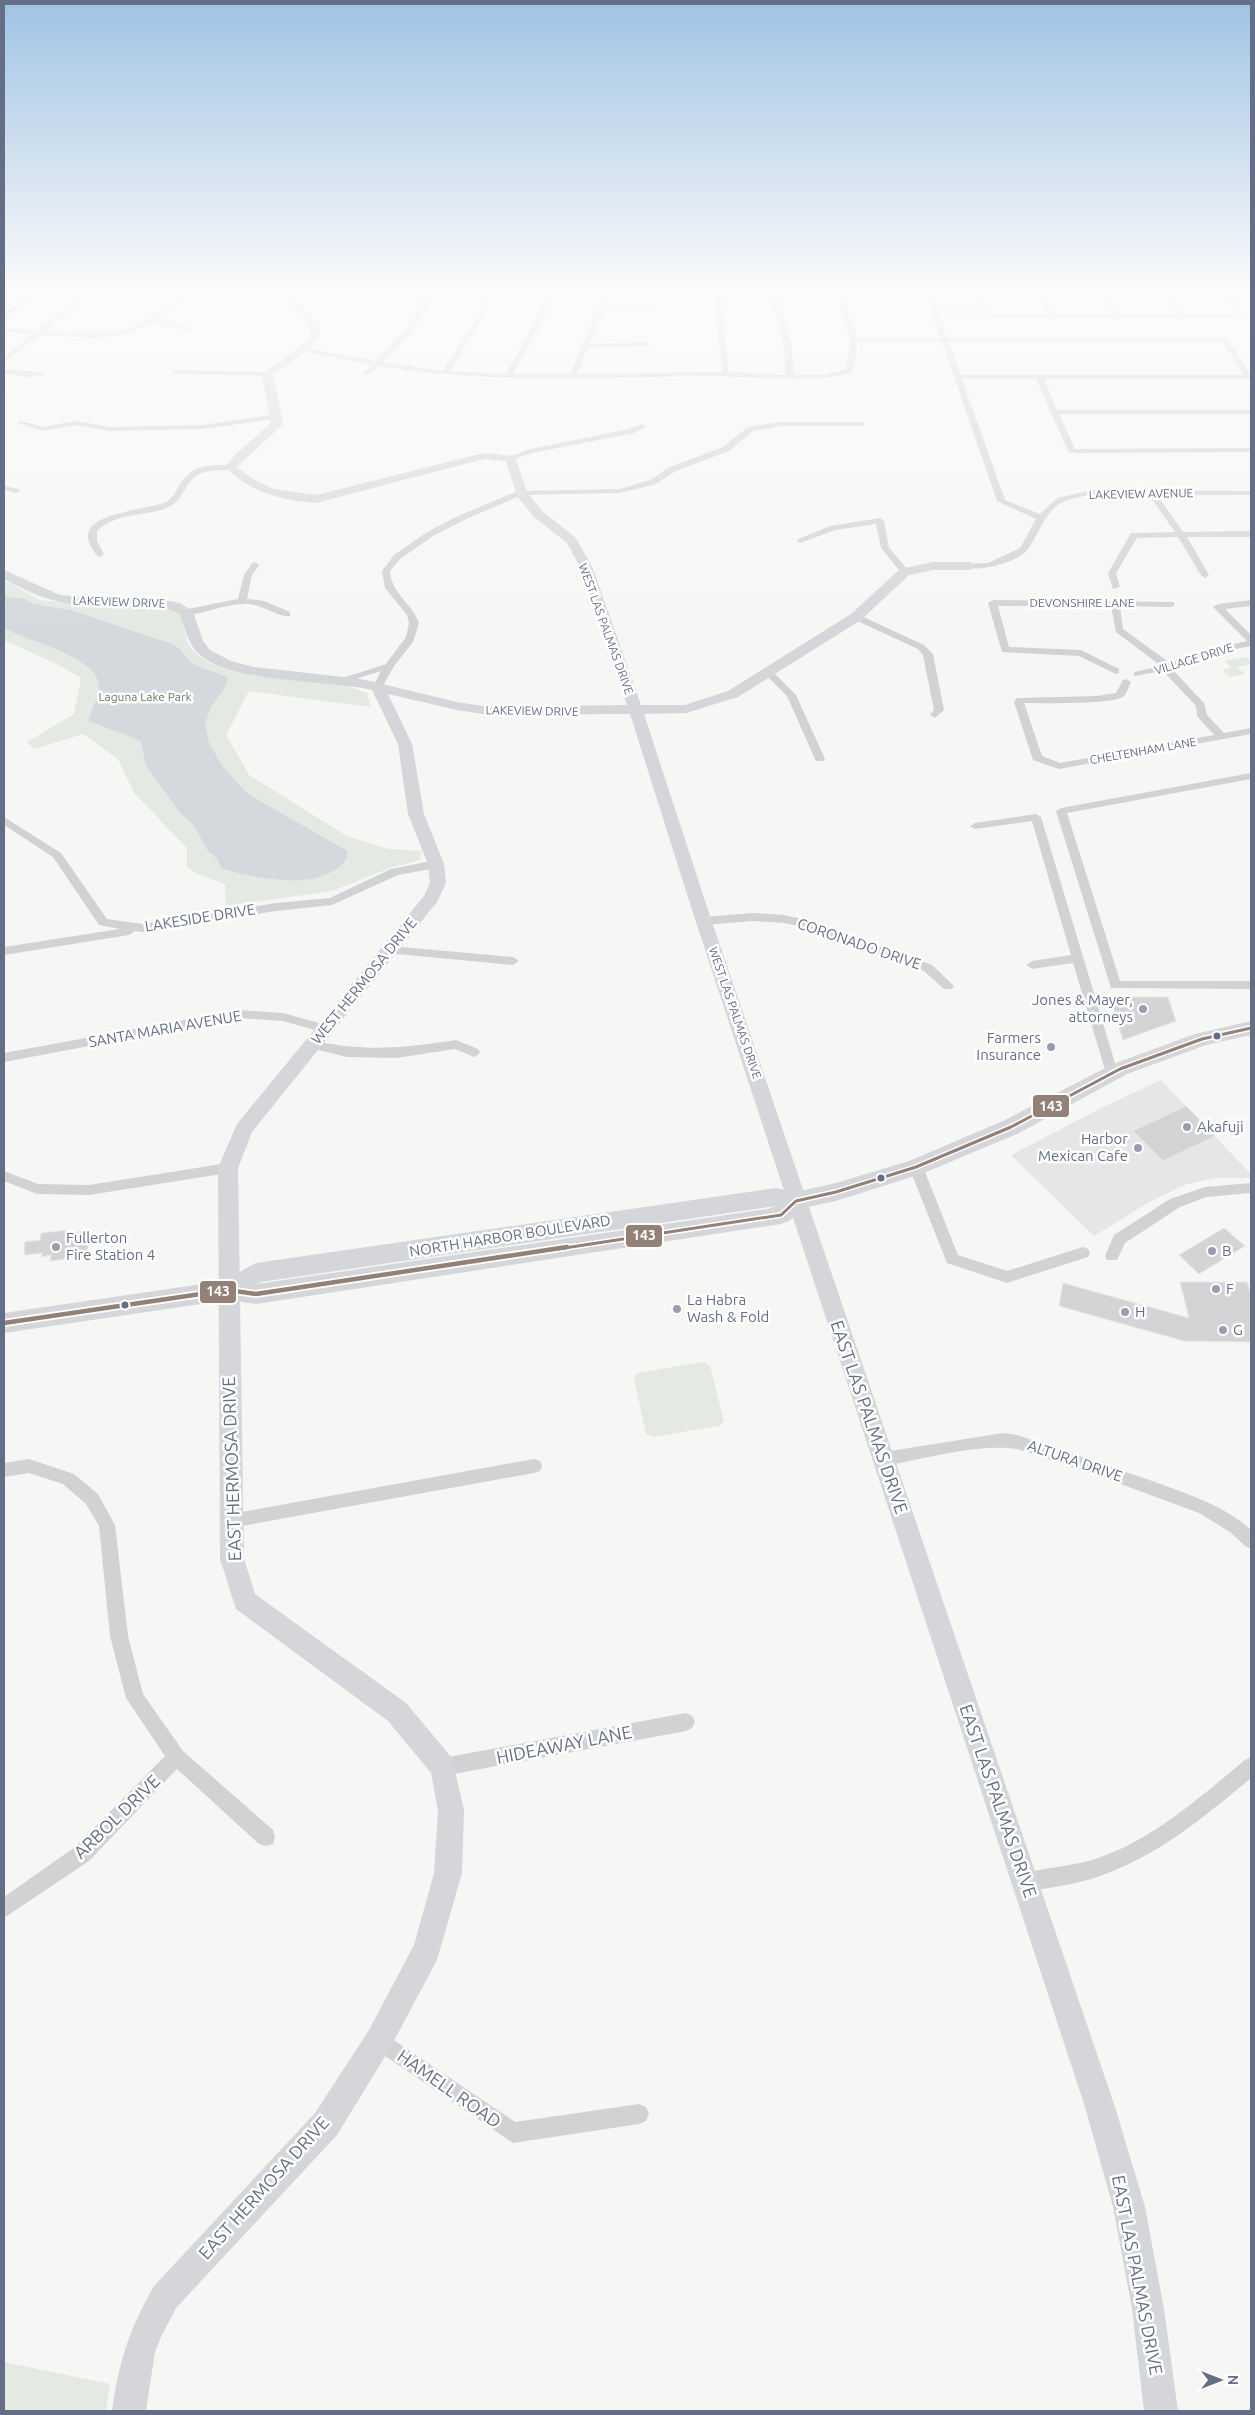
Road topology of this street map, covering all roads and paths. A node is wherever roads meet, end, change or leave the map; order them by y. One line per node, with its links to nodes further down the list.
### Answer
1 (274, 405): 6 (street)
2 (968, 405): 18 (street)
3 (1052, 405): 4 (street)
4 (1055, 412): 5 (street); 10 (street)
5 (1251, 412)
6 (277, 416): 7 (street); 12 (street)
7 (22, 423)
8 (861, 424): 15 (street)
9 (642, 426): 11 (street)
10 (1251, 450)
11 (511, 458): 12 (street); 15 (street, WEST LAS PALMAS DRIVE)
12 (231, 467): 22 (street)
13 (4, 488): 14 (street)
14 (16, 491)
15 (521, 493): 37 (street); 46 (street, WEST LAS PALMAS DRIVE)
16 (1152, 493): 17 (street, LAKEVIEW AVENUE); 18 (street, LAKEVIEW AVENUE); 20 (street)
17 (1251, 493)
18 (1041, 518): 24 (street, LAKEVIEW AVENUE)
19 (1251, 534): 20 (street)
20 (1181, 535): 27 (street); 28 (street)
21 (800, 540): 25 (street)
22 (100, 554)
23 (255, 565): 29 (street)
24 (970, 566): 25 (street)
25 (905, 572): 35 (street, LAKEVIEW DRIVE)
26 (4, 574): 33 (street, LAKEVIEW DRIVE)
27 (1205, 575)
28 (1116, 587)
29 (242, 599): 33 (street); 34 (street)
30 (1115, 603): 32 (street, DEVONSHIRE LANE); 38 (street); 39 (street, DEVONSHIRE LANE)
31 (1251, 603): 36 (street)
32 (1172, 604)
33 (186, 612): 42 (street, LAKEVIEW DRIVE)
34 (287, 614)
35 (856, 618): 40 (street, LAKEVIEW DRIVE); 47 (street)
36 (1251, 642): 38 (street, VILLAGE DRIVE)
37 (389, 666): 42 (street); 44 (street)
38 (1168, 668): 41 (street, VILLAGE DRIVE); 49 (street)
39 (1116, 671): 41 (street); 43 (street)
40 (768, 672): 46 (street, LAKEVIEW DRIVE); 51 (street)
41 (1137, 674): 43 (street)
42 (342, 680): 44 (street, LAKEVIEW DRIVE)
43 (1126, 682): 45 (street)
44 (378, 687): 46 (street, LAKEVIEW DRIVE); 55 (street, WEST HERMOSA DRIVE)
45 (1020, 700): 50 (street)
46 (635, 711): 56 (street, WEST LAS PALMAS DRIVE)
47 (935, 716)
48 (1251, 731): 49 (street, CHELTENHAM LANE)
49 (1221, 736): 50 (street, CHELTENHAM LANE)
50 (1037, 758)
51 (820, 759)
52 (1251, 776): 63 (street)
53 (4, 820): 57 (street, LAKESIDE DRIVE)
54 (975, 826): 60 (street)
55 (436, 864): 57 (street, LAKESIDE DRIVE); 58 (street, WEST HERMOSA DRIVE)
56 (704, 921): 64 (street, CORONADO DRIVE); 75 (street, WEST LAS PALMAS DRIVE)
57 (142, 928): 59 (street)
58 (390, 950): 61 (street); 66 (street, WEST HERMOSA DRIVE)
59 (4, 951)
60 (1078, 958): 62 (street); 70 (street)
61 (513, 961)
62 (1032, 965)
63 (1251, 985)
64 (948, 986)
65 (1251, 1028): 70 (main road, NORTH HARBOR BOULEVARD)
66 (326, 1029): 67 (street, WEST HERMOSA DRIVE); 69 (street, SANTA MARIA AVENUE)
67 (314, 1045): 68 (street); 72 (street, WEST HERMOSA DRIVE)
68 (474, 1052)
69 (4, 1058)
70 (1112, 1074): 71 (main road, NORTH HARBOR BOULEVARD)
71 (916, 1167): 75 (main road, NORTH HARBOR BOULEVARD); 76 (street)
72 (228, 1168): 73 (street); 78 (street, WEST HERMOSA DRIVE)
73 (4, 1176)
74 (1251, 1188): 77 (street)
75 (796, 1201): 78 (main road, NORTH HARBOR BOULEVARD); 80 (street, EAST LAS PALMAS DRIVE)
76 (1084, 1253)
77 (1112, 1256)
78 (228, 1290): 79 (main road, NORTH HARBOR BOULEVARD); 83 (street, EAST HERMOSA DRIVE)
79 (4, 1323)
80 (884, 1459): 84 (street, ALTURA DRIVE); 90 (street, EAST LAS PALMAS DRIVE)
81 (534, 1466): 83 (street)
82 (4, 1470): 86 (street)
83 (231, 1520): 88 (street, EAST HERMOSA DRIVE)
84 (1251, 1541)
85 (686, 1722): 88 (street, HIDEAWAY LANE)
86 (177, 1757): 89 (street); 91 (street, ARBOL DRIVE)
87 (1251, 1766): 90 (street)
88 (443, 1768): 92 (street, EAST HERMOSA DRIVE)
89 (266, 1837)
90 (1026, 1882): 95 (street, EAST LAS PALMAS DRIVE)
91 (4, 1908)
92 (380, 2040): 93 (street, HAMELL ROAD); 94 (street, EAST HERMOSA DRIVE)
93 (639, 2114)
94 (129, 2411)
95 (1161, 2411)

